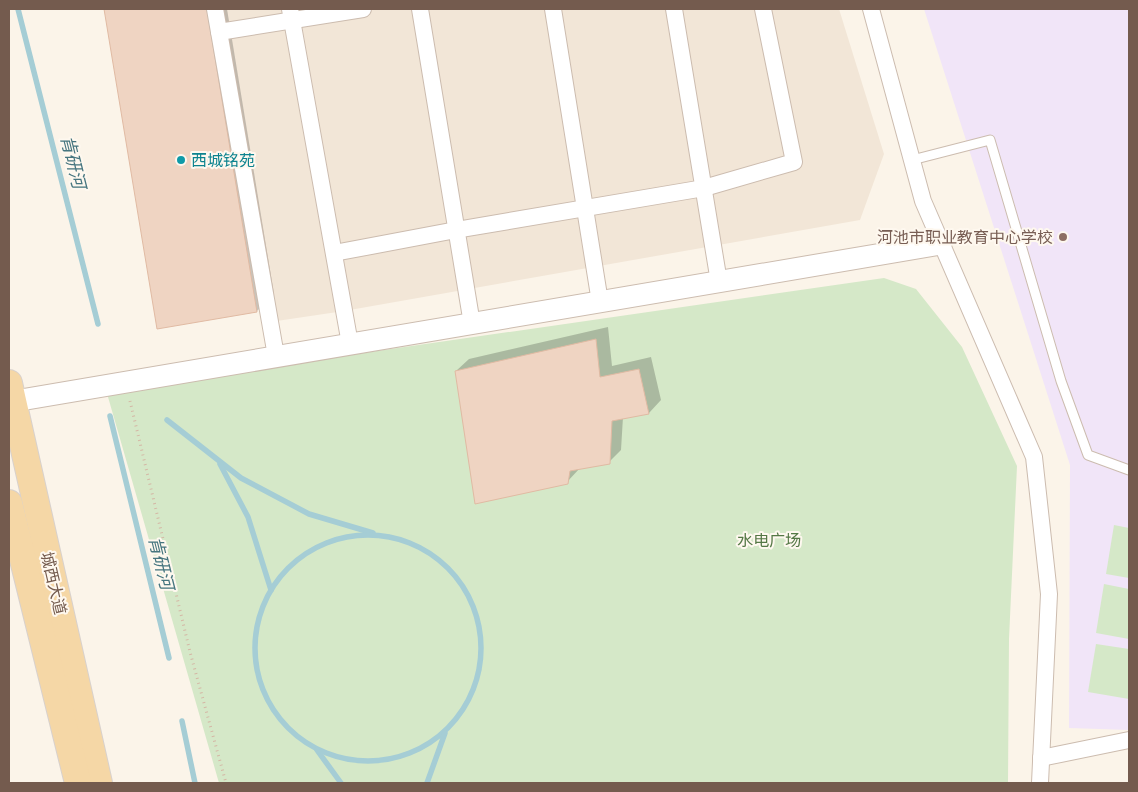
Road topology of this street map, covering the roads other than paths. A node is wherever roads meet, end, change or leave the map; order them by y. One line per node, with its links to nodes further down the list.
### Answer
1 (215, 9): 9 (street)
2 (363, 9): 8 (street)
3 (420, 9): 13 (street)
4 (553, 9): 12 (street)
5 (674, 9): 11 (street)
6 (763, 9): 11 (street)
7 (871, 9): 10 (street)
8 (291, 14): 9 (street); 15 (street)
9 (219, 32): 20 (street)
10 (912, 160): 14 (street); 22 (lane)
11 (704, 188): 12 (street); 16 (street)
12 (585, 208): 13 (street); 17 (street)
13 (456, 230): 15 (street); 18 (street)
14 (941, 244): 16 (street); 25 (street)
15 (334, 253): 19 (street)
16 (719, 282): 17 (street)
17 (600, 302): 18 (street)
18 (472, 324): 19 (street)
19 (350, 344): 20 (street)
20 (276, 356): 21 (street)
21 (10, 395): 27 (main road, 城西大道)
22 (1129, 470)
23 (9, 503): 26 (main road, 城西大道)
24 (1129, 740): 25 (street)
25 (1042, 758): 28 (street)
26 (78, 783)
27 (99, 783)
28 (1040, 783)

